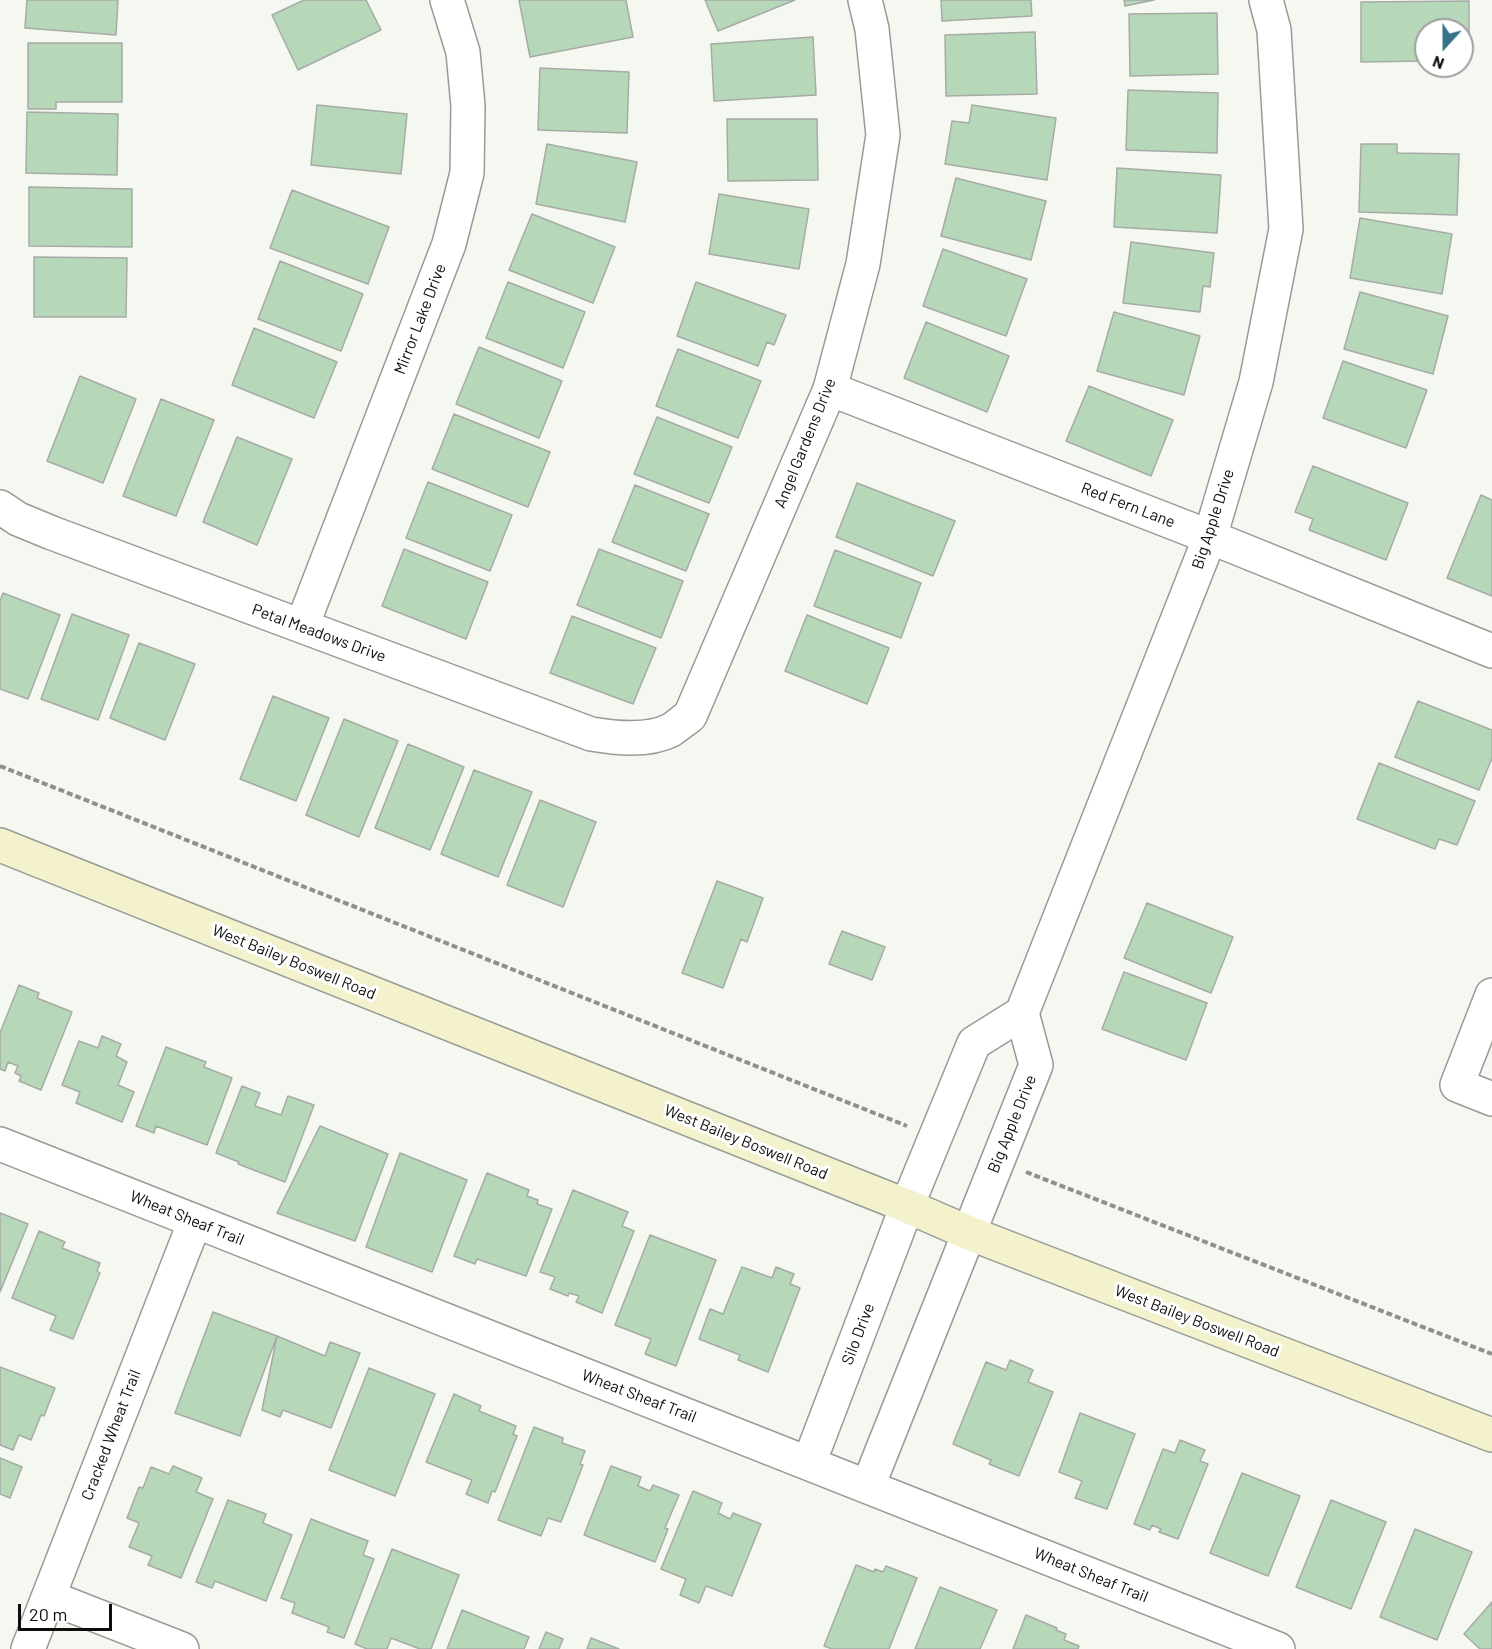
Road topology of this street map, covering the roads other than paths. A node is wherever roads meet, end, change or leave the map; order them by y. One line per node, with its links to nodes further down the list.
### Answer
1 (447, 0): 7 (street, Mirror Lake Drive)
2 (865, 0): 4 (street, Angel Gardens Drive)
3 (1266, 0): 6 (street, Big Apple Drive)
4 (830, 389): 6 (street, Red Fern Lane); 9 (street, Angel Gardens Drive)
5 (0, 507): 7 (street, Petal Meadows Drive)
6 (1210, 537): 8 (street, Red Fern Lane); 12 (street, Big Apple Drive)
7 (302, 626): 9 (street, Petal Meadows Drive)
8 (1492, 651)
9 (644, 737)
10 (0, 845): 15 (main road, West Bailey Boswell Road)
11 (1492, 995): 13 (street)
12 (1022, 1013): 15 (street); 17 (street, Big Apple Drive)
13 (1492, 1099)
14 (0, 1144): 16 (street, Wheat Sheaf Trail)
15 (907, 1206): 17 (main road, West Bailey Boswell Road); 19 (street, Silo Drive)
16 (195, 1221): 19 (street, Wheat Sheaf Trail); 21 (street, Cracked Wheat Trail)
17 (969, 1233): 18 (main road, West Bailey Boswell Road); 20 (street)
18 (1492, 1435)
19 (809, 1463): 20 (street, Wheat Sheaf Trail)
20 (867, 1486): 24 (street, Wheat Sheaf Trail)
21 (49, 1597): 22 (street, Cracked Wheat Trail); 23 (street)
22 (28, 1649)
23 (182, 1649)
24 (1278, 1649)

